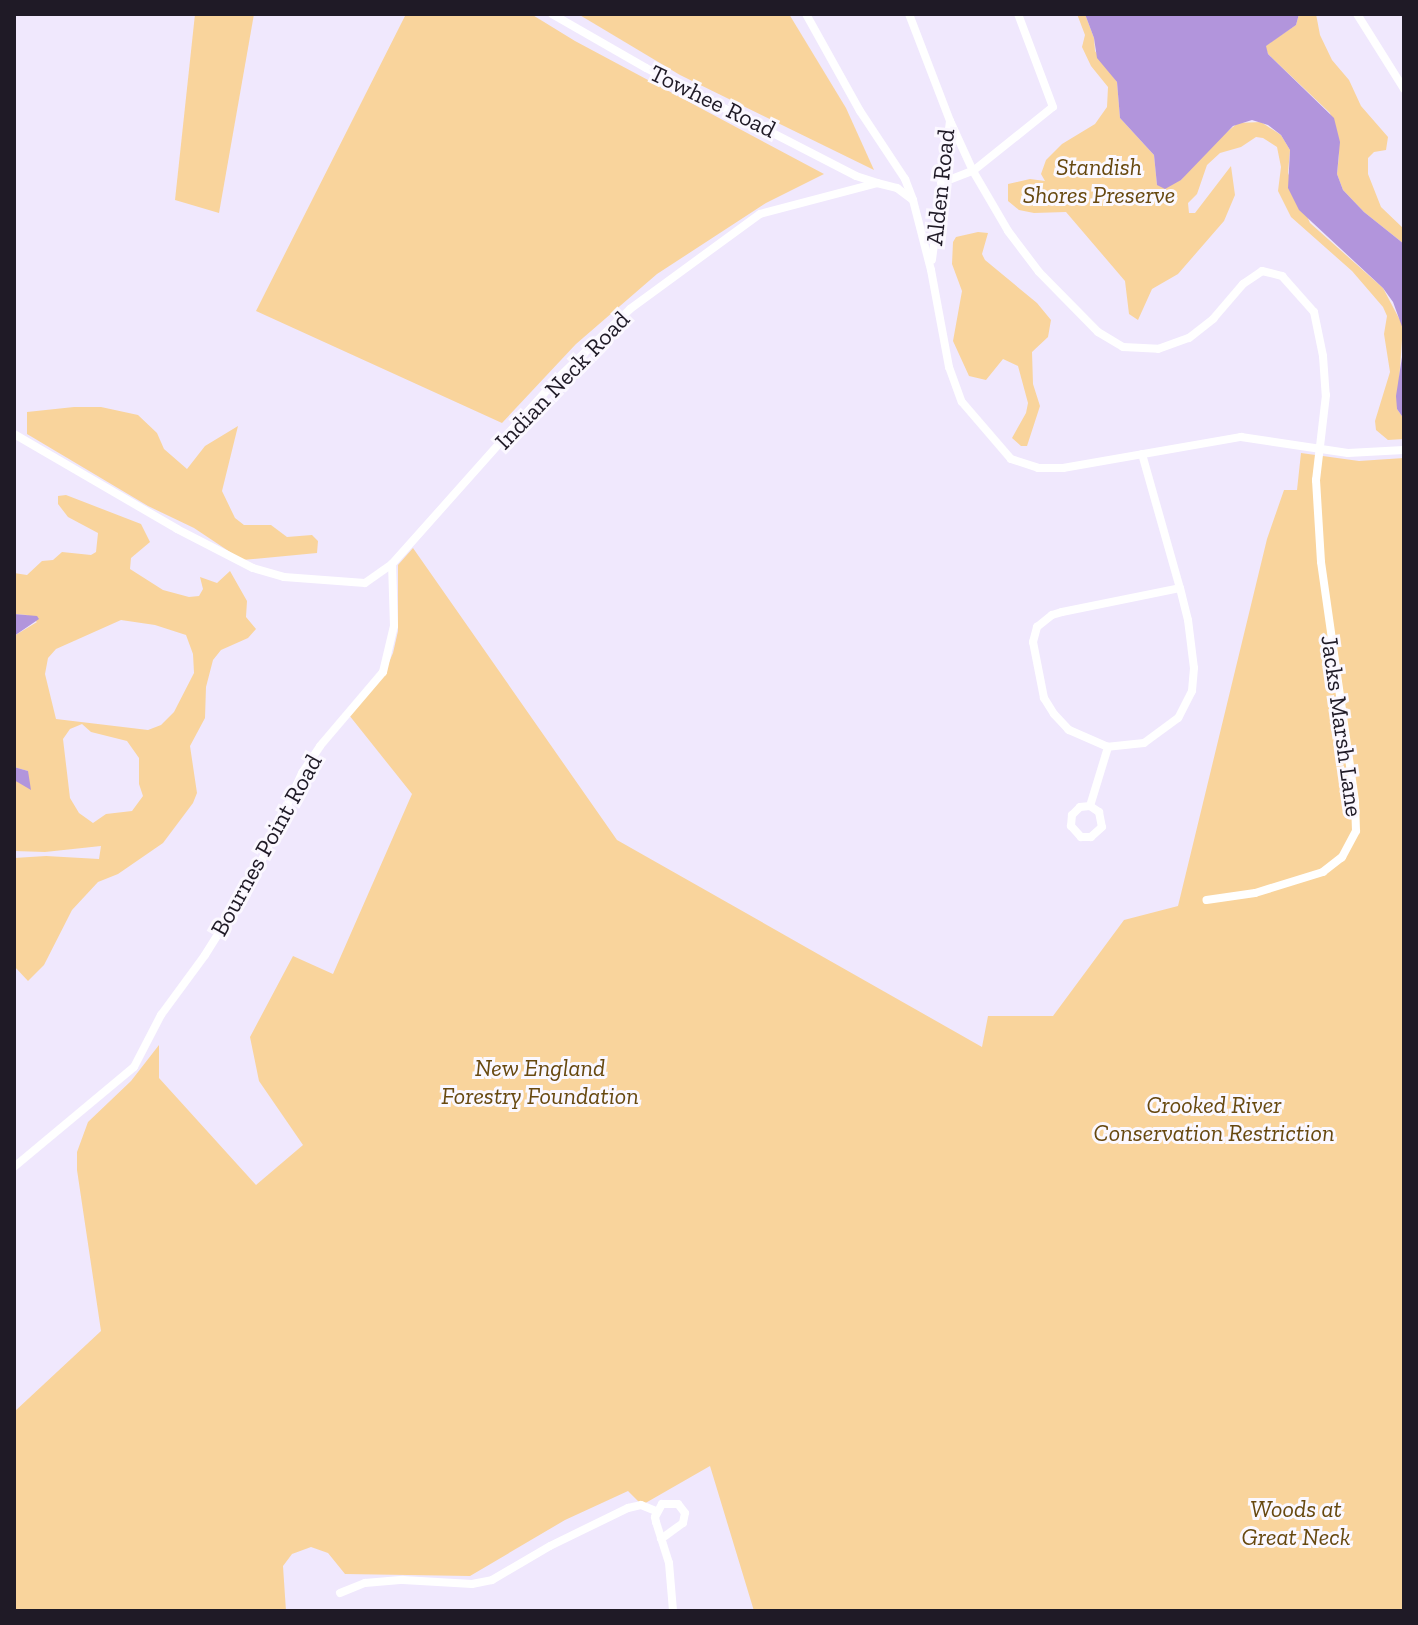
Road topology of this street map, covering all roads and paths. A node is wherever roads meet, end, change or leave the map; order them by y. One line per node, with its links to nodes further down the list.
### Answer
1 (552, 14): 9 (street, Towhee Road)
2 (806, 14): 11 (street)
3 (909, 14): 7 (street, Alden Road)
4 (1018, 14): 8 (street)
5 (1357, 14): 6 (street)
6 (1404, 89)
7 (950, 121): 8 (street); 10 (street, Alden Road)
8 (973, 171): 10 (street); 14 (street, Jacks Marsh Lane)
9 (877, 183): 11 (street); 17 (street, Indian Neck Road)
10 (941, 183): 12 (street, Alden Road)
11 (913, 200): 12 (street)
12 (931, 271): 16 (street)
13 (14, 434): 17 (street, Indian Neck Road)
14 (1320, 448): 15 (street); 16 (street); 21 (street, Jacks Marsh Lane)
15 (1404, 450)
16 (1142, 454): 18 (street)
17 (392, 564): 22 (street, Bournes Point Road)
18 (1180, 588): 19 (street); 19 (street)
19 (1108, 747): 20 (street)
20 (1090, 806): 20 (street)
21 (1207, 900)
22 (14, 1167)
23 (656, 1511): 24 (street); 24 (street); 25 (street)
24 (661, 1539): 26 (street)
25 (340, 1593)
26 (673, 1611)

